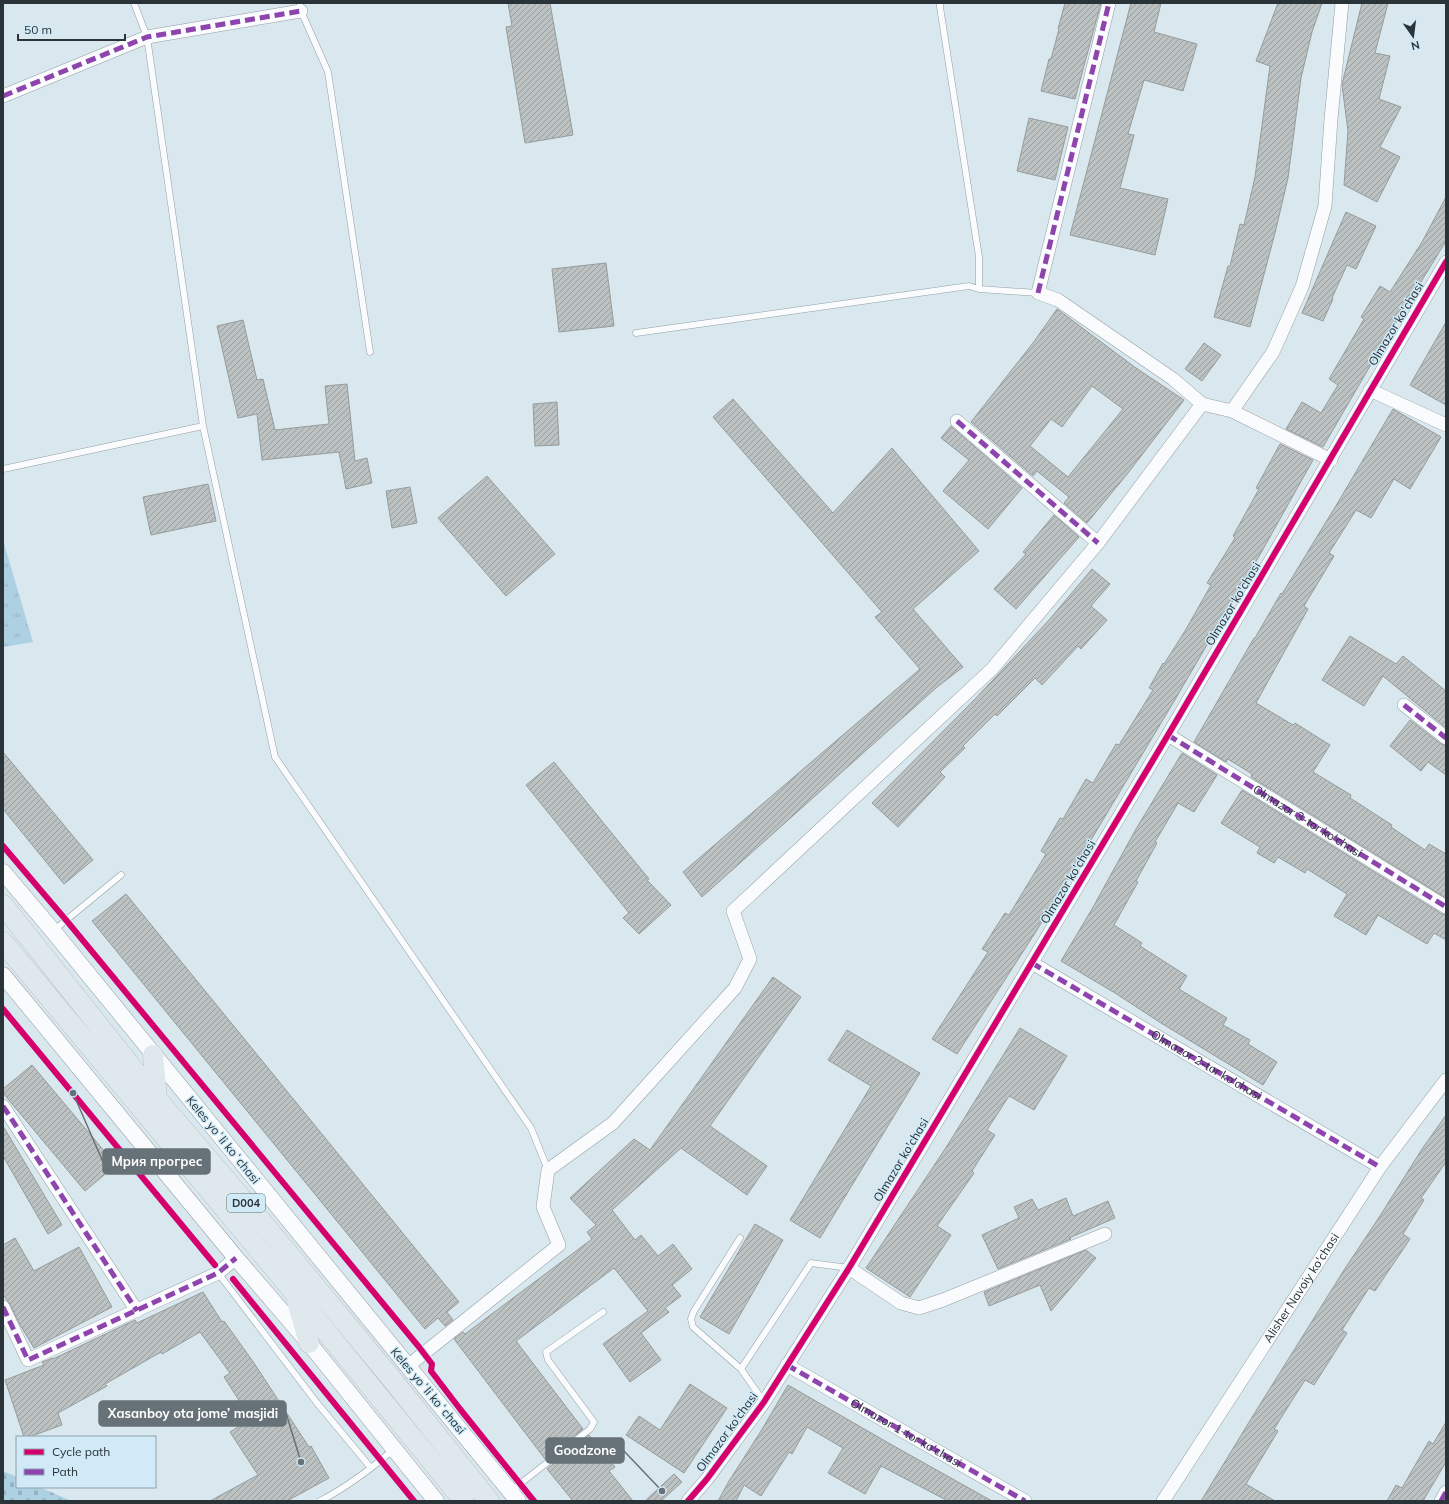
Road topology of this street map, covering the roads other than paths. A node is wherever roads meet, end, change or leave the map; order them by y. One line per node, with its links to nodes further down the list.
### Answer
1 (134, 3): 6 (lane)
2 (940, 3): 9 (lane)
3 (1109, 3): 10 (street)
4 (1342, 3): 15 (street)
5 (300, 7): 6 (street); 12 (lane)
6 (147, 37): 7 (street); 18 (lane)
7 (3, 96)
8 (1446, 262): 13 (street, Olmazor ko'chasi)
9 (980, 289): 10 (lane); 11 (lane)
10 (1038, 293): 14 (street)
11 (636, 333)
12 (370, 352)
13 (1370, 390): 17 (street); 19 (street, Olmazor ko'chasi)
14 (1202, 404): 15 (street); 21 (street)
15 (1232, 411): 19 (street)
16 (957, 421): 21 (street)
17 (1446, 425)
18 (203, 426): 20 (lane); 38 (lane)
19 (1331, 460): 23 (street, Olmazor ko'chasi)
20 (3, 469)
21 (1098, 544): 38 (street)
22 (1404, 705): 24 (street)
23 (1168, 735): 28 (street, Olmazor 3-tor ko'chasi); 31 (street, Olmazor ko'chasi)
24 (1446, 738)
25 (3, 872): 29 (street, Keles yoʻli koʻchasi)
26 (121, 875): 29 (lane)
27 (3, 905): 35 (main road, Keles yoʻli koʻchasi / D004)
28 (1446, 907)
29 (53, 931): 33 (street, Keles yoʻli koʻchasi)
30 (3, 942): 44 (main road, D004)
31 (1032, 962): 37 (street, Olmazor 2-tor ko'chasi); 42 (street, Olmazor ko'chasi)
32 (3, 975): 41 (street)
33 (153, 1055): 35 (main road); 50 (street, Keles yoʻli koʻchasi)
34 (1446, 1080): 37 (street, Alisher Navoiy ko'chasi)
35 (157, 1099): 60 (main road, Keles yoʻli koʻchasi / D004)
36 (3, 1106): 46 (street)
37 (1380, 1167): 63 (street, Alisher Navoiy ko'chasi)
38 (548, 1170): 50 (street)
39 (1105, 1234): 42 (street)
40 (740, 1238): 51 (lane)
41 (236, 1258): 43 (street); 48 (street)
42 (849, 1268): 49 (street, Olmazor ko'chasi); 51 (lane)
43 (218, 1273): 46 (street); 54 (lane)
44 (294, 1292): 48 (main road); 59 (main road, D004)
45 (3, 1307): 46 (street)
46 (137, 1311)
47 (603, 1312): 56 (lane)
48 (310, 1343): 53 (street)
49 (787, 1365): 52 (street, Olmazor ko'chasi); 62 (street, Olmazor 1-tor ko'chasi)
50 (408, 1366): 56 (street, Keles yoʻli koʻchasi)
51 (740, 1369): 52 (lane)
52 (764, 1402): 61 (street, Olmazor ko'chasi)
53 (394, 1450): 54 (lane); 58 (street)
54 (371, 1468): 57 (lane)
55 (1446, 1492): 64 (street)
56 (514, 1496)
57 (320, 1501)
58 (436, 1501)
59 (464, 1501)
60 (489, 1501)
61 (688, 1501)
62 (1025, 1501)
63 (1163, 1501)
64 (1441, 1501)

